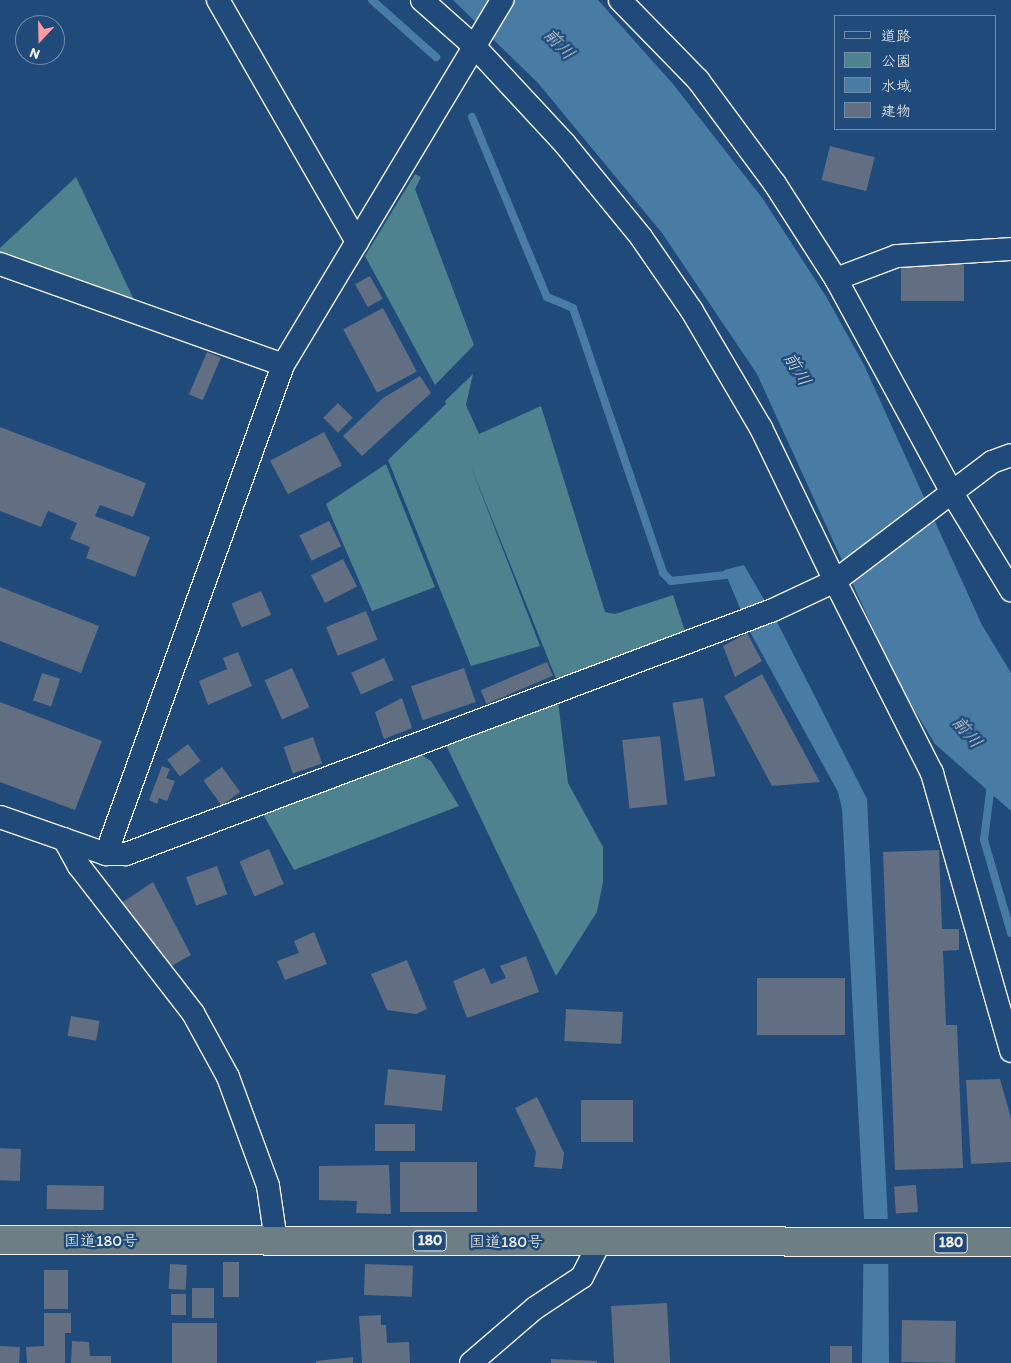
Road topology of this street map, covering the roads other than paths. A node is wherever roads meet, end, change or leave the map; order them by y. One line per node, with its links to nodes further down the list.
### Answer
1 (218, 0): 6 (street)
2 (422, 0): 5 (street)
3 (502, 0): 5 (street)
4 (620, 0): 9 (street)
5 (477, 43): 6 (street); 13 (street)
6 (357, 242): 10 (street)
7 (1011, 249): 9 (street)
8 (0, 264): 10 (street)
9 (836, 279): 12 (street)
10 (283, 365): 17 (street)
11 (1011, 455): 12 (street)
12 (945, 498): 13 (street); 14 (street)
13 (838, 579): 17 (street); 18 (street)
14 (1011, 590)
15 (0, 817): 16 (street)
16 (64, 839): 17 (street); 20 (street)
17 (106, 854)
18 (1011, 1050)
19 (0, 1240): 20 (highway, 国道180号 / 180)
20 (276, 1241): 21 (highway, 国道180号 / 180)
21 (600, 1242): 22 (highway, 国道180号 / 180); 23 (street)
22 (1011, 1242)
23 (471, 1363)

